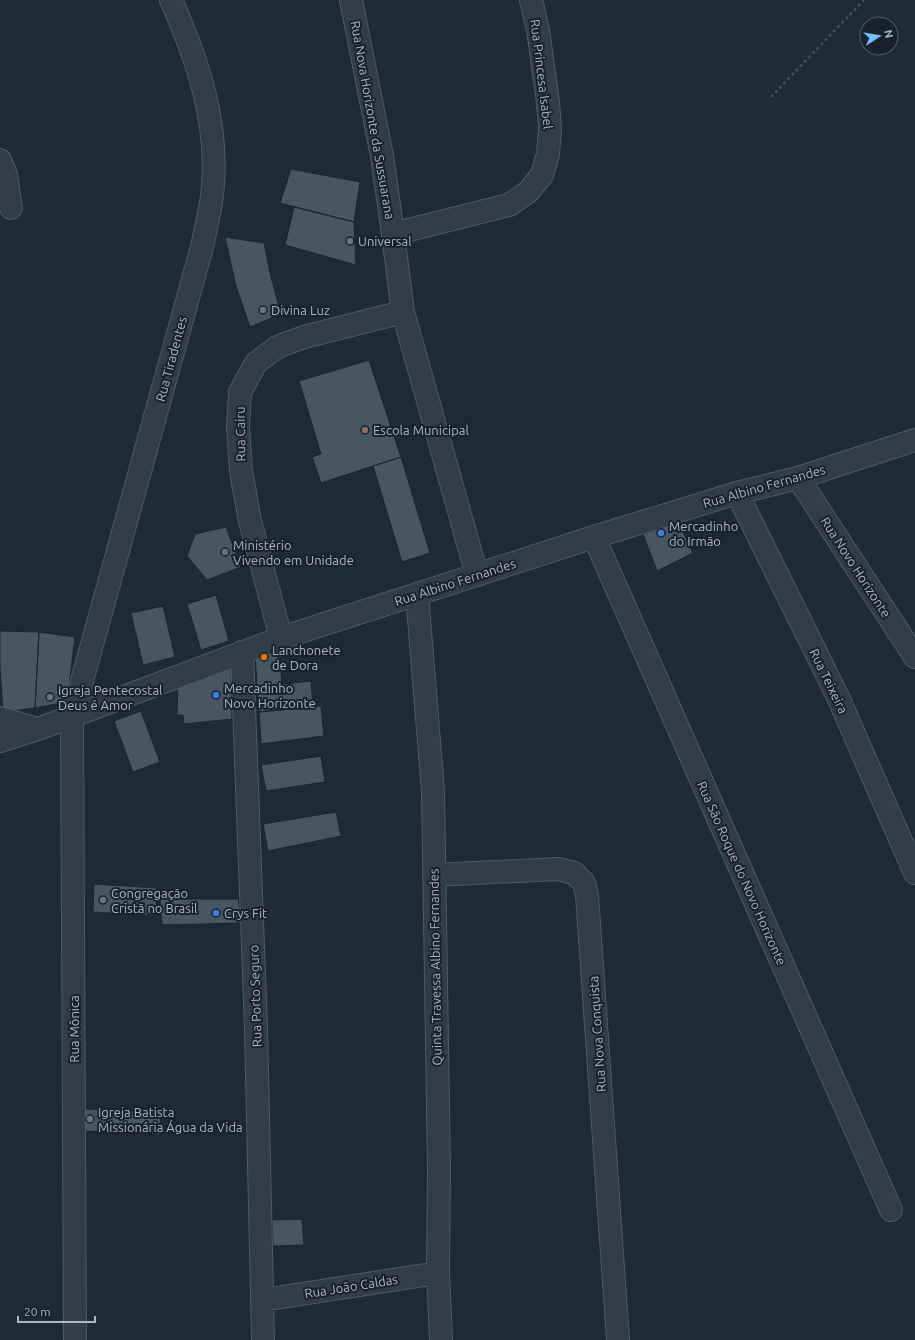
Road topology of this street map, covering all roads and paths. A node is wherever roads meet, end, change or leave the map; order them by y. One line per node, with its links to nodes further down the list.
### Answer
1 (171, 0): 19 (street, Rua Tiradentes)
2 (351, 0): 8 (street, Rua Nova Horizonte da Sussuarana)
3 (531, 0): 8 (street, Rua Princesa Isabel)
4 (864, 0): 5 (path)
5 (772, 97)
6 (0, 160): 7 (street)
7 (11, 208)
8 (393, 234): 9 (street, Rua Nova Horizonte da Sussuarana)
9 (403, 312): 14 (street, Rua Nova Horizonte da Sussuarana); 16 (street, Rua Cairu)
10 (915, 440): 11 (street, Rua Albino Fernandes)
11 (798, 478): 12 (street, Rua Albino Fernandes); 18 (street, Rua Novo Horizonte)
12 (737, 493): 13 (street, Rua Albino Fernandes); 23 (street, Rua Teixeira)
13 (594, 537): 14 (street, Rua Albino Fernandes); 25 (street, Rua São Roque do Novo Horizonte)
14 (477, 575): 15 (street, Rua Albino Fernandes)
15 (417, 594): 16 (street, Rua Albino Fernandes); 24 (street, Quinta Travessa Albino Fernandes)
16 (281, 638): 17 (street, Rua Albino Fernandes)
17 (242, 652): 19 (street, Rua Albino Fernandes); 27 (street, Rua Porto Seguro)
18 (915, 657)
19 (72, 717): 21 (street, Rua Albino Fernandes); 28 (street, Rua Mônica)
20 (0, 718): 21 (street)
21 (38, 729): 22 (street, Rua Albino Fernandes)
22 (0, 741)
23 (915, 873)
24 (434, 875): 26 (street, Quinta Travessa Albino Fernandes); 31 (street, Rua Nova Conquista)
25 (890, 1210)
26 (438, 1273): 27 (street, Rua João Caldas); 30 (street, Quinta Travessa Albino Fernandes)
27 (263, 1300): 29 (street, Rua Porto Seguro)
28 (75, 1340)
29 (264, 1340)
30 (441, 1340)
31 (618, 1340)

